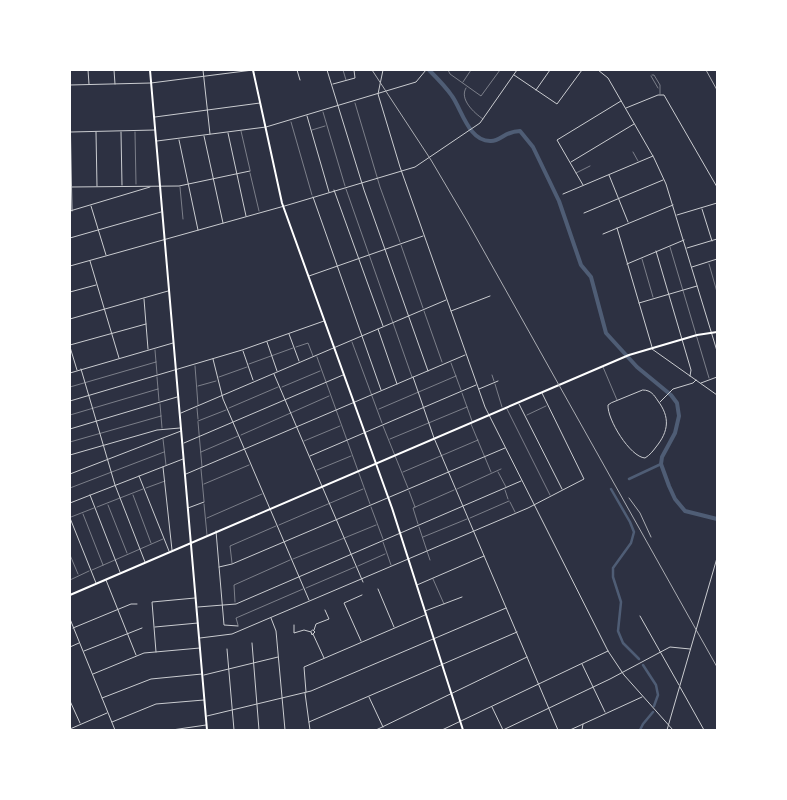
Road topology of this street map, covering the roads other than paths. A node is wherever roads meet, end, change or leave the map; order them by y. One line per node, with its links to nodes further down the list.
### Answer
1 (88, 70): 27 (street)
2 (114, 70): 25 (street)
3 (150, 70): 23 (main road)
4 (203, 70): 20 (street)
5 (253, 70): 20 (street); 36 (main road)
6 (297, 70): 21 (street)
7 (327, 70): 28 (street)
8 (343, 70): 22 (lane)
9 (354, 70): 22 (street)
10 (426, 70): 32 (street)
11 (448, 70): 24 (lane)
12 (471, 70): 24 (lane)
13 (500, 70): 29 (lane)
14 (518, 70): 19 (street)
15 (550, 70): 31 (street)
16 (582, 70): 31 (street)
17 (598, 70): 35 (street)
18 (383, 71): 32 (street)
19 (514, 75): 31 (street); 44 (street)
20 (204, 77): 23 (street); 40 (street)
21 (300, 80)
22 (346, 80): 28 (street)
23 (152, 83): 25 (street); 43 (main road)
24 (462, 83): 29 (lane)
25 (116, 84): 27 (street)
26 (70, 85): 27 (street)
27 (89, 85)
28 (332, 85): 37 (street)
29 (467, 87): 44 (lane)
30 (659, 89): 30 (lane); 33 (lane)
31 (536, 90)
32 (378, 94): 34 (street); 67 (street)
33 (660, 94): 39 (street); 85 (street)
34 (354, 101): 37 (street); 71 (lane)
35 (621, 101): 39 (street); 63 (street)
36 (260, 103): 40 (street); 48 (main road)
37 (338, 106): 41 (street); 74 (street)
38 (70, 108): 55 (street)
39 (626, 108): 46 (street)
40 (208, 110): 43 (street); 57 (street)
41 (322, 111): 42 (street); 47 (lane)
42 (306, 115): 45 (street); 50 (street)
43 (154, 117): 49 (main road)
44 (483, 119): 67 (street)
45 (290, 120): 48 (street); 89 (lane)
46 (635, 124): 62 (street); 63 (street)
47 (327, 126): 50 (lane); 84 (lane)
48 (266, 127): 54 (street); 94 (main road)
49 (155, 130): 53 (street); 60 (main road)
50 (311, 130): 87 (street)
51 (96, 131): 52 (street); 55 (street); 83 (street)
52 (121, 131): 53 (street); 77 (street)
53 (135, 131): 78 (lane)
54 (241, 131): 56 (street); 66 (lane)
55 (70, 132): 82 (street)
56 (228, 132): 57 (street); 69 (street)
57 (211, 135): 58 (street)
58 (204, 136): 59 (street); 72 (street)
59 (179, 139): 60 (street); 75 (street)
60 (156, 142): 80 (main road)
61 (633, 152): 64 (lane)
62 (653, 156): 64 (street); 73 (street)
63 (570, 162): 68 (street)
64 (638, 162): 70 (street)
65 (590, 166): 68 (lane)
66 (250, 171): 69 (street); 98 (lane)
67 (401, 171): 71 (street); 109 (street)
68 (576, 173): 76 (street)
69 (237, 174): 72 (street); 101 (street)
70 (608, 174): 76 (street); 90 (street)
71 (377, 178): 74 (street); 115 (lane)
72 (214, 179): 75 (street); 103 (street)
73 (664, 180): 90 (street); 92 (street)
74 (361, 182): 84 (street); 118 (street)
75 (189, 184): 81 (street); 107 (street)
76 (583, 185): 88 (street)
77 (122, 186): 78 (street); 83 (street)
78 (136, 186): 79 (street)
79 (154, 186): 80 (street); 93 (street)
80 (160, 186): 81 (street); 97 (main road)
81 (179, 186): 102 (lane)
82 (70, 187): 83 (street); 96 (street)
83 (96, 187)
84 (345, 187): 86 (street); 120 (lane)
85 (717, 187)
86 (334, 190): 87 (street); 122 (street)
87 (329, 192): 89 (street)
88 (563, 194)
89 (313, 197): 94 (street); 129 (street)
90 (618, 198): 99 (street); 104 (street)
91 (717, 203): 95 (street)
92 (673, 204): 100 (street); 104 (street)
93 (91, 205): 96 (street); 106 (street)
94 (283, 206): 98 (street); 131 (main road)
95 (702, 208): 100 (street); 114 (street)
96 (71, 211)
97 (162, 212): 106 (street); 111 (main road)
98 (259, 213): 101 (street)
99 (584, 213)
100 (677, 215): 113 (street)
101 (246, 216): 103 (street)
102 (183, 219)
103 (223, 223): 107 (street)
104 (629, 223): 105 (street)
105 (618, 228): 108 (street); 127 (street)
106 (98, 230): 110 (street); 121 (street)
107 (198, 230): 111 (street)
108 (603, 234)
109 (424, 236): 115 (street); 142 (street)
110 (70, 238)
111 (164, 239): 121 (street); 135 (main road)
112 (717, 239): 114 (street)
113 (684, 240): 116 (street); 117 (street)
114 (712, 241): 117 (street)
115 (401, 243): 118 (street); 145 (lane)
116 (670, 246): 119 (street); 134 (lane)
117 (686, 248): 130 (street)
118 (385, 249): 120 (street); 147 (street)
119 (656, 251): 123 (street); 138 (street)
120 (369, 254): 122 (street); 150 (lane)
121 (106, 256): 125 (street)
122 (358, 258): 129 (street); 152 (street)
123 (642, 258): 127 (street); 141 (lane)
124 (717, 259): 126 (street)
125 (90, 260): 128 (street); 132 (street)
126 (708, 262): 130 (street); 137 (lane)
127 (627, 264): 143 (street)
128 (70, 266)
129 (338, 266): 131 (street); 158 (street)
130 (692, 267): 133 (street)
131 (308, 276): 149 (main road)
132 (96, 285): 136 (street); 144 (street)
133 (698, 286): 134 (street); 156 (street)
134 (683, 290): 138 (street); 159 (lane)
135 (169, 291): 140 (street); 162 (main road)
136 (70, 292)
137 (717, 292)
138 (668, 294): 141 (street); 160 (street)
139 (490, 296): 146 (street)
140 (144, 298): 144 (street); 151 (street)
141 (654, 298): 143 (street)
142 (446, 299): 145 (street); 146 (street)
143 (639, 303): 168 (street)
144 (104, 309): 148 (street); 155 (street)
145 (424, 309): 147 (street); 182 (lane)
146 (450, 311): 173 (street)
147 (408, 315): 150 (street); 190 (street)
148 (70, 319)
149 (324, 321): 157 (street); 165 (main road)
150 (393, 322): 152 (street); 198 (lane)
151 (146, 324): 155 (street); 169 (street)
152 (383, 326): 153 (street)
153 (377, 329): 158 (street); 210 (street)
154 (717, 332): 156 (main road)
155 (112, 333): 164 (street); 176 (street)
156 (711, 333): 159 (main road); 171 (street)
157 (289, 334): 163 (street); 167 (street)
158 (362, 335): 161 (street); 217 (street)
159 (697, 335): 160 (main road); 202 (lane)
160 (682, 339): 168 (main road); 197 (street)
161 (351, 340): 165 (street); 222 (lane)
162 (173, 342): 166 (street); 187 (main road)
163 (266, 342): 170 (street); 174 (street)
164 (70, 346): 185 (street)
165 (334, 347): 172 (street); 194 (main road)
166 (154, 348): 169 (street); 179 (lane)
167 (294, 348): 174 (lane); 175 (lane); 180 (street)
168 (652, 348): 184 (main road); 197 (street)
169 (148, 350): 176 (street)
170 (242, 350): 177 (street); 183 (street)
171 (717, 351)
172 (316, 355): 175 (street); 188 (lane)
173 (466, 355): 178 (street); 211 (street)
174 (271, 356): 183 (lane); 189 (street)
175 (313, 356): 180 (street)
176 (119, 358): 186 (street)
177 (213, 359): 181 (street); 200 (street)
178 (450, 361): 182 (street); 196 (lane)
179 (156, 362): 193 (lane); 207 (lane)
180 (299, 362): 189 (street)
181 (195, 364): 187 (street); 212 (lane)
182 (443, 364): 190 (street)
183 (248, 366): 200 (lane); 205 (street)
184 (602, 366): 220 (main road); 228 (lane)
185 (77, 370): 186 (street); 191 (street)
186 (81, 370): 207 (street)
187 (176, 370): 193 (street); 226 (main road)
188 (322, 370): 206 (lane); 214 (lane)
189 (277, 371): 192 (street)
190 (428, 371): 198 (street)
191 (70, 373)
192 (274, 373): 205 (street); 214 (street)
193 (157, 375): 215 (lane); 224 (street)
194 (344, 375): 206 (street); 231 (main road)
195 (492, 375): 208 (lane)
196 (456, 376): 218 (lane); 219 (lane)
197 (690, 376): 201 (street)
198 (412, 377): 210 (street); 218 (street)
199 (717, 377): 202 (street)
200 (217, 378): 203 (street)
201 (696, 380): 209 (street); 233 (street)
202 (710, 380): 209 (street)
203 (218, 381): 212 (lane); 221 (street)
204 (498, 381): 208 (street)
205 (254, 382): 221 (street)
206 (326, 382): 225 (lane); 227 (street)
207 (85, 383): 213 (lane); 224 (street)
208 (494, 383): 216 (street); 239 (lane)
209 (700, 383): 223 (street)
210 (397, 384): 217 (street)
211 (477, 385): 216 (street); 219 (street)
212 (197, 386): 235 (lane)
213 (70, 387)
214 (280, 387): 227 (street); 240 (lane)
215 (158, 389): 230 (lane); 237 (lane)
216 (479, 389): 246 (street)
217 (381, 391): 222 (street)
218 (418, 392): 238 (street); 242 (lane)
219 (462, 392): 236 (lane); 238 (street)
220 (541, 392): 232 (main road); 234 (street)
221 (222, 395): 235 (street); 240 (street)
222 (372, 395): 231 (street); 242 (lane)
223 (717, 395)
224 (88, 396): 229 (street); 237 (street)
225 (331, 396): 241 (lane); 243 (lane)
226 (178, 397): 230 (street); 244 (main road)
227 (285, 400): 243 (street); 252 (street)
228 (617, 400): 233 (street); 233 (street)
229 (70, 401)
230 (160, 402): 247 (lane); 249 (street)
231 (354, 402): 241 (street); 262 (main road)
232 (518, 402): 239 (main road); 248 (street)
233 (659, 402)
234 (548, 405): 248 (lane); 312 (street)
235 (198, 406): 244 (street); 250 (lane)
236 (467, 407): 251 (lane); 253 (lane)
237 (92, 408): 245 (lane); 249 (street)
238 (423, 408): 253 (street); 254 (street)
239 (504, 408): 246 (main road); 316 (lane)
240 (227, 409): 250 (lane); 252 (street)
241 (336, 410): 255 (lane); 256 (street)
242 (378, 410): 254 (lane)
243 (291, 413): 256 (street); 263 (lane)
244 (180, 414): 257 (main road)
245 (70, 415)
246 (488, 415): 251 (main road); 274 (street)
247 (161, 416): 259 (lane); 261 (lane)
248 (525, 416): 312 (street)
249 (96, 421): 258 (street); 261 (street)
250 (198, 421): 264 (lane)
251 (471, 422): 266 (main road); 269 (lane)
252 (233, 423): 263 (street); 264 (street)
253 (429, 423): 266 (street); 268 (lane)
254 (383, 425): 262 (street); 268 (lane)
255 (341, 426): 267 (lane); 271 (lane)
256 (297, 427): 271 (street); 275 (street)
257 (181, 428): 259 (street); 260 (main road)
258 (70, 429)
259 (162, 429): 273 (street)
260 (181, 432): 265 (street); 272 (main road)
261 (100, 433): 270 (lane); 273 (street)
262 (365, 433): 267 (street); 286 (main road)
263 (238, 436): 275 (street); 277 (lane)
264 (199, 437): 272 (street); 277 (lane)
265 (163, 438): 276 (lane); 284 (street)
266 (434, 438): 279 (main road); 280 (street)
267 (347, 440): 278 (lane); 282 (street)
268 (388, 440): 279 (lane)
269 (478, 440): 280 (lane); 283 (lane)
270 (70, 442)
271 (303, 442): 282 (street)
272 (182, 444): 285 (main road)
273 (103, 446): 281 (street); 284 (street)
274 (504, 448): 283 (street); 302 (street)
275 (244, 450): 287 (street); 289 (street)
276 (164, 452): 288 (lane); 294 (lane)
277 (201, 452): 289 (lane)
278 (352, 455): 291 (lane); 292 (lane)
279 (394, 455): 286 (main road); 296 (lane)
280 (442, 455): 295 (street); 296 (lane)
281 (70, 456)
282 (309, 456): 292 (street)
283 (485, 456): 295 (street); 297 (lane)
284 (107, 459): 294 (street); 298 (street)
285 (184, 459): 288 (street); 299 (main road)
286 (376, 463): 291 (main road); 318 (main road)
287 (250, 464): 303 (lane); 314 (street)
288 (164, 466): 300 (street); 301 (street)
289 (202, 467): 299 (street); 303 (lane)
290 (501, 469): 293 (lane)
291 (358, 470): 305 (main road); 309 (lane)
292 (316, 471): 305 (street)
293 (498, 471): 297 (lane); 307 (lane)
294 (111, 472): 304 (street); 306 (lane)
295 (449, 472): 310 (street); 311 (street)
296 (402, 473): 310 (lane)
297 (492, 473): 311 (lane)
298 (70, 474)
299 (185, 474): 329 (main road)
300 (139, 476): 304 (street); 308 (street)
301 (165, 481): 308 (lane); 347 (street)
302 (521, 481): 307 (street); 325 (street)
303 (202, 484): 320 (lane)
304 (115, 485): 315 (street); 317 (street)
305 (322, 486): 323 (street); 330 (main road)
306 (70, 488)
307 (505, 488): 319 (lane); 326 (street)
308 (145, 489): 313 (lane); 346 (street)
309 (365, 489): 323 (lane); 324 (lane)
310 (408, 489): 318 (street); 327 (lane)
311 (456, 489): 326 (street); 327 (lane)
312 (562, 490): 316 (street)
313 (132, 494): 317 (lane); 351 (lane)
314 (263, 494): 330 (street); 334 (lane)
315 (90, 495): 321 (street); 328 (street)
316 (550, 496): 325 (street)
317 (120, 498): 322 (lane); 352 (street)
318 (389, 498): 324 (street); 342 (main road)
319 (509, 500): 332 (lane); 335 (lane)
320 (204, 502): 329 (street); 334 (lane)
321 (70, 503)
322 (107, 503): 328 (lane); 355 (lane)
323 (330, 504): 336 (street); 338 (lane)
324 (371, 505): 336 (street); 337 (lane)
325 (534, 505): 332 (street); 424 (street)
326 (464, 506): 335 (street); 339 (street)
327 (414, 507): 339 (lane)
328 (95, 508): 331 (lane); 362 (street)
329 (188, 508): 349 (main road)
330 (269, 509): 338 (street); 340 (main road)
331 (82, 513): 333 (lane); 367 (lane)
332 (516, 513): 341 (street)
333 (70, 518): 371 (street)
334 (205, 518): 343 (lane)
335 (469, 518): 341 (street); 345 (lane)
336 (336, 520): 344 (street); 350 (street)
337 (378, 524): 344 (lane); 348 (lane)
338 (277, 526): 350 (street); 366 (lane)
339 (418, 526): 342 (street); 345 (lane)
340 (216, 531): 343 (main road); 369 (street)
341 (474, 531): 354 (street); 359 (street)
342 (401, 533): 348 (street); 361 (main road)
343 (207, 535): 349 (main road)
344 (344, 537): 356 (street); 363 (lane)
345 (422, 538): 354 (lane)
346 (165, 540): 347 (street); 351 (lane); 353 (street)
347 (170, 541): 353 (street)
348 (383, 541): 356 (street); 357 (lane)
349 (191, 542): 353 (main road); 387 (main road)
350 (284, 542): 363 (street); 366 (street)
351 (152, 544): 352 (lane)
352 (140, 549): 355 (lane); 365 (street)
353 (171, 551): 365 (main road)
354 (427, 551): 361 (street); 364 (lane)
355 (128, 554): 362 (lane)
356 (351, 554): 370 (street); 374 (street)
357 (387, 554): 368 (lane); 370 (lane)
358 (70, 555): 373 (lane)
359 (484, 555): 375 (street); 394 (street)
360 (717, 558): 422 (street)
361 (409, 559): 368 (street); 381 (main road)
362 (115, 560): 367 (lane); 372 (street)
363 (292, 560): 374 (street); 390 (lane)
364 (430, 560)
365 (145, 562): 372 (main road)
366 (232, 564): 369 (street)
367 (103, 565): 371 (lane)
368 (391, 566): 377 (street)
369 (219, 567): 392 (street)
370 (356, 567): 377 (street); 382 (lane)
371 (91, 571): 373 (lane); 380 (street)
372 (120, 573): 376 (main road)
373 (78, 576): 378 (lane)
374 (298, 577): 382 (street); 390 (street)
375 (433, 578): 381 (street); 391 (lane)
376 (106, 579): 380 (main road); 395 (street)
377 (361, 579): 379 (street); 388 (street)
378 (70, 580)
379 (363, 582)
380 (96, 583): 384 (main road)
381 (417, 585): 397 (main road)
382 (304, 589): 388 (street); 403 (lane)
383 (378, 589): 407 (street)
384 (70, 593)
385 (362, 595): 416 (street)
386 (462, 597): 391 (street)
387 (196, 598): 393 (main road); 404 (street)
388 (310, 601): 399 (street)
389 (137, 604): 395 (street)
390 (235, 604): 392 (street)
391 (444, 604): 397 (street)
392 (222, 605): 393 (street); 403 (street)
393 (197, 608): 401 (main road)
394 (506, 608): 411 (street); 415 (street)
395 (118, 610): 405 (street); 412 (street)
396 (325, 610): 408 (street)
397 (426, 613): 407 (street); 415 (main road)
398 (640, 616): 426 (street)
399 (271, 617): 409 (street); 428 (street)
400 (70, 619): 405 (street)
401 (198, 623): 404 (street); 414 (main road)
402 (294, 625): 410 (street)
403 (238, 626): 409 (lane)
404 (154, 627): 425 (street)
405 (73, 628): 417 (street)
406 (142, 628): 412 (street)
407 (394, 628): 416 (street)
408 (314, 630): 410 (street); 413 (street)
409 (240, 631): 414 (street)
410 (310, 632): 413 (street)
411 (517, 632): 429 (street); 433 (street)
412 (127, 633): 423 (street); 427 (street)
413 (314, 634): 430 (street)
414 (200, 638): 420 (main road)
415 (434, 639): 433 (main road); 441 (street)
416 (361, 642): 430 (street)
417 (80, 643): 419 (street); 423 (street)
418 (252, 643): 431 (street)
419 (70, 647)
420 (200, 648): 425 (street); 436 (main road)
421 (227, 649): 434 (street)
422 (690, 649): 426 (street); 440 (street)
423 (83, 651): 437 (street)
424 (608, 651): 432 (street); 435 (street)
425 (156, 652): 427 (street)
426 (660, 652): 435 (street); 440 (street)
427 (137, 657): 437 (street)
428 (278, 657): 431 (street); 446 (street)
429 (527, 657): 438 (street); 442 (street)
430 (324, 658): 441 (street)
431 (254, 663): 434 (street); 449 (street)
432 (582, 663): 438 (street); 439 (street)
433 (442, 665): 442 (main road); 443 (street)
434 (229, 669): 436 (street); 452 (street)
435 (622, 672): 439 (street); 444 (street)
436 (202, 674): 445 (street); 447 (main road)
437 (92, 675): 445 (street)
438 (539, 684): 450 (street); 451 (street)
439 (593, 686): 451 (street); 454 (street)
440 (680, 686): 463 (street); 481 (street)
441 (305, 693): 446 (street); 458 (street)
442 (451, 694): 456 (main road); 462 (street)
443 (369, 696): 458 (street); 462 (street)
444 (643, 697): 454 (street); 463 (street)
445 (102, 698): 453 (street)
446 (282, 698): 449 (street); 470 (street)
447 (205, 700): 455 (main road); 457 (street)
448 (70, 701): 459 (street)
449 (257, 704): 452 (street); 469 (street)
450 (492, 706): 456 (street); 475 (street)
451 (549, 708): 475 (street); 476 (street)
452 (232, 710): 455 (street); 468 (street)
453 (107, 712): 457 (street); 459 (street)
454 (606, 712): 460 (street)
455 (206, 716): 461 (main road)
456 (460, 721): 473 (street); 474 (main road)
457 (111, 722): 465 (street)
458 (309, 722): 471 (street)
459 (80, 724): 464 (street)
460 (583, 724): 477 (street); 478 (street)
461 (207, 725): 466 (street); 467 (main road)
462 (383, 726): 472 (street)
463 (668, 726): 479 (street); 480 (street)
464 (70, 729)
465 (114, 730)
466 (172, 730)
467 (207, 730)
468 (234, 730)
469 (259, 730)
470 (285, 730)
471 (310, 730)
472 (376, 730)
473 (442, 730)
474 (463, 730)
475 (503, 730)
476 (558, 730)
477 (570, 730)
478 (582, 730)
479 (667, 730)
480 (673, 730)
481 (704, 730)

